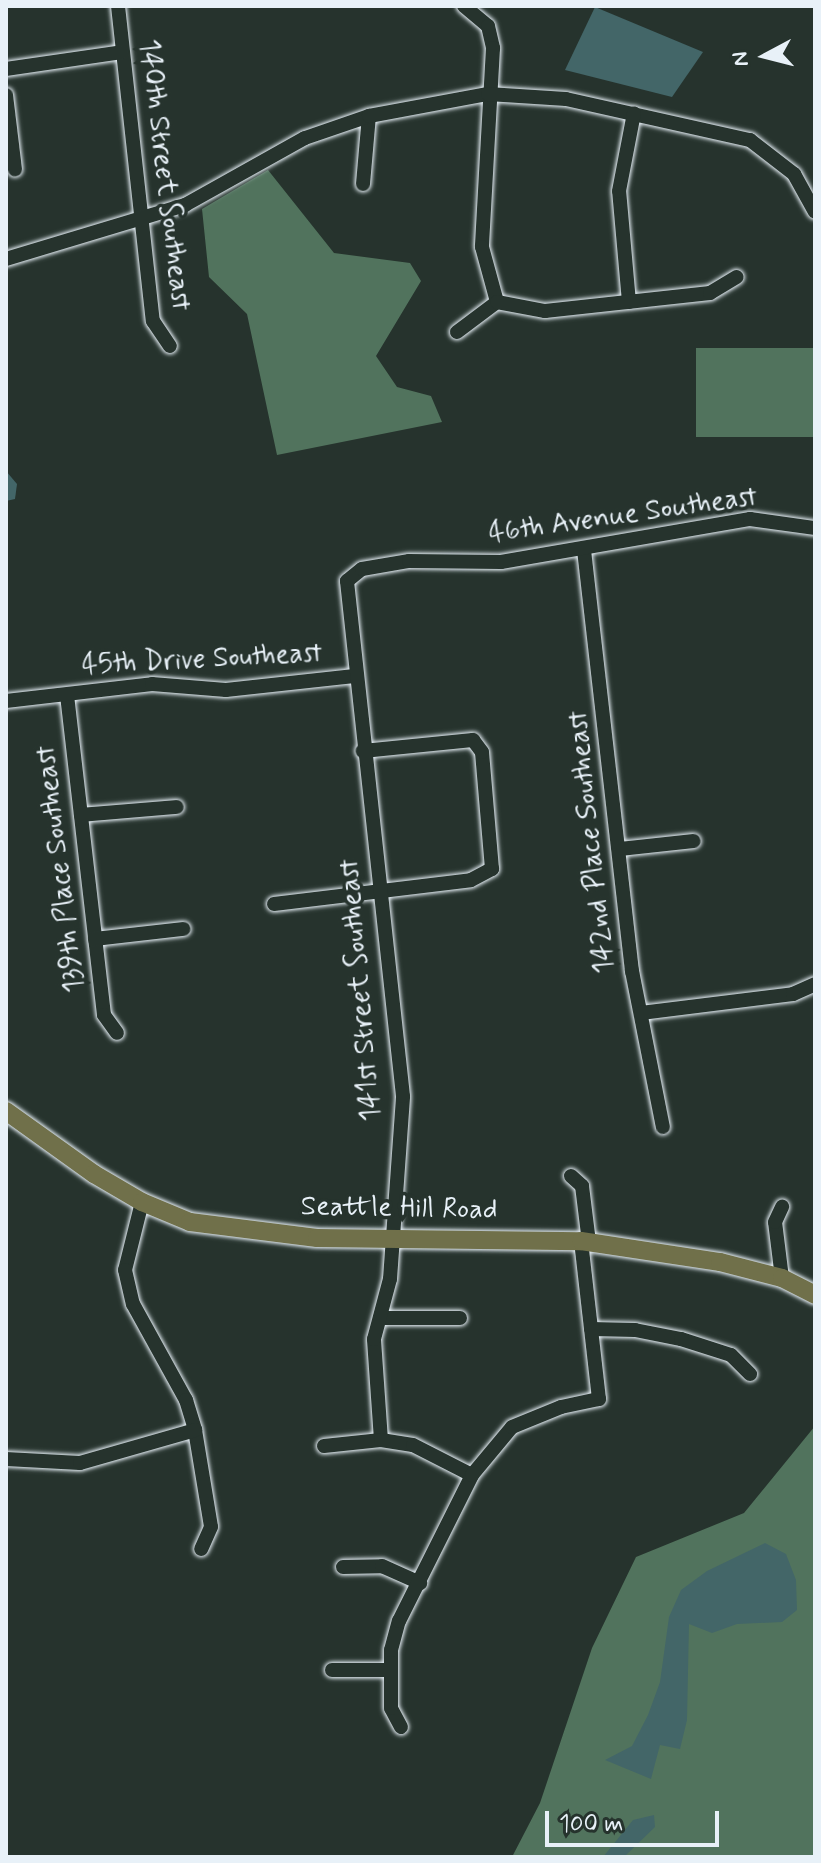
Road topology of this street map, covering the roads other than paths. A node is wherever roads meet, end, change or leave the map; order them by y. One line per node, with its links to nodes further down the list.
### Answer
1 (118, 6): 3 (street, 140th Street Southeast)
2 (464, 6): 5 (street)
3 (122, 52): 4 (street); 12 (street, 140th Street Southeast)
4 (6, 69)
5 (488, 94): 7 (street); 8 (street); 15 (street)
6 (6, 95): 9 (street)
7 (634, 113): 11 (street); 16 (street)
8 (369, 116): 10 (street); 12 (street)
9 (15, 169)
10 (363, 184)
11 (815, 212)
12 (141, 218): 13 (street); 18 (street, 140th Street Southeast)
13 (6, 259)
14 (737, 277): 16 (street)
15 (497, 302): 16 (street); 17 (street)
16 (629, 302)
17 (457, 332)
18 (170, 346)
19 (815, 528): 20 (street, 46th Avenue Southeast)
20 (584, 550): 21 (street, 46th Avenue Southeast); 29 (street, 142nd Place Southeast)
21 (347, 581): 22 (street, 141st Street Southeast)
22 (354, 676): 23 (street, 45th Drive Southeast); 25 (street, 141st Street Southeast)
23 (67, 695): 24 (street, 45th Drive Southeast); 27 (street, 139th Place Southeast)
24 (6, 701)
25 (363, 751): 30 (street, 141st Street Southeast); 30 (street)
26 (177, 807): 27 (street)
27 (81, 815): 33 (street, 139th Place Southeast)
28 (694, 841): 29 (street)
29 (620, 849): 35 (street, 142nd Place Southeast)
30 (379, 892): 31 (street); 42 (street, 141st Street Southeast)
31 (274, 904)
32 (183, 929): 33 (street)
33 (95, 939): 36 (street, 139th Place Southeast)
34 (815, 984): 35 (street)
35 (641, 1013): 38 (street, 142nd Place Southeast)
36 (117, 1033)
37 (6, 1111): 40 (main road, Seattle Hill Road)
38 (663, 1127)
39 (571, 1176): 43 (street)
40 (142, 1202): 42 (main road, Seattle Hill Road); 50 (street)
41 (782, 1207): 44 (street)
42 (394, 1237): 43 (main road, Seattle Hill Road); 46 (street, 141st Street Southeast)
43 (585, 1241): 44 (main road, Seattle Hill Road); 48 (street)
44 (782, 1278): 45 (main road, Seattle Hill Road)
45 (815, 1295)
46 (380, 1318): 47 (street); 51 (street, 141st Street Southeast)
47 (460, 1318)
48 (591, 1329): 49 (street); 54 (street)
49 (750, 1374)
50 (195, 1430): 53 (street); 55 (street)
51 (381, 1440): 52 (street); 54 (street)
52 (324, 1446)
53 (6, 1459)
54 (472, 1475): 57 (street)
55 (201, 1549)
56 (343, 1567): 57 (street)
57 (420, 1583): 59 (street)
58 (332, 1670): 59 (street)
59 (389, 1670): 60 (street)
60 (401, 1727)

